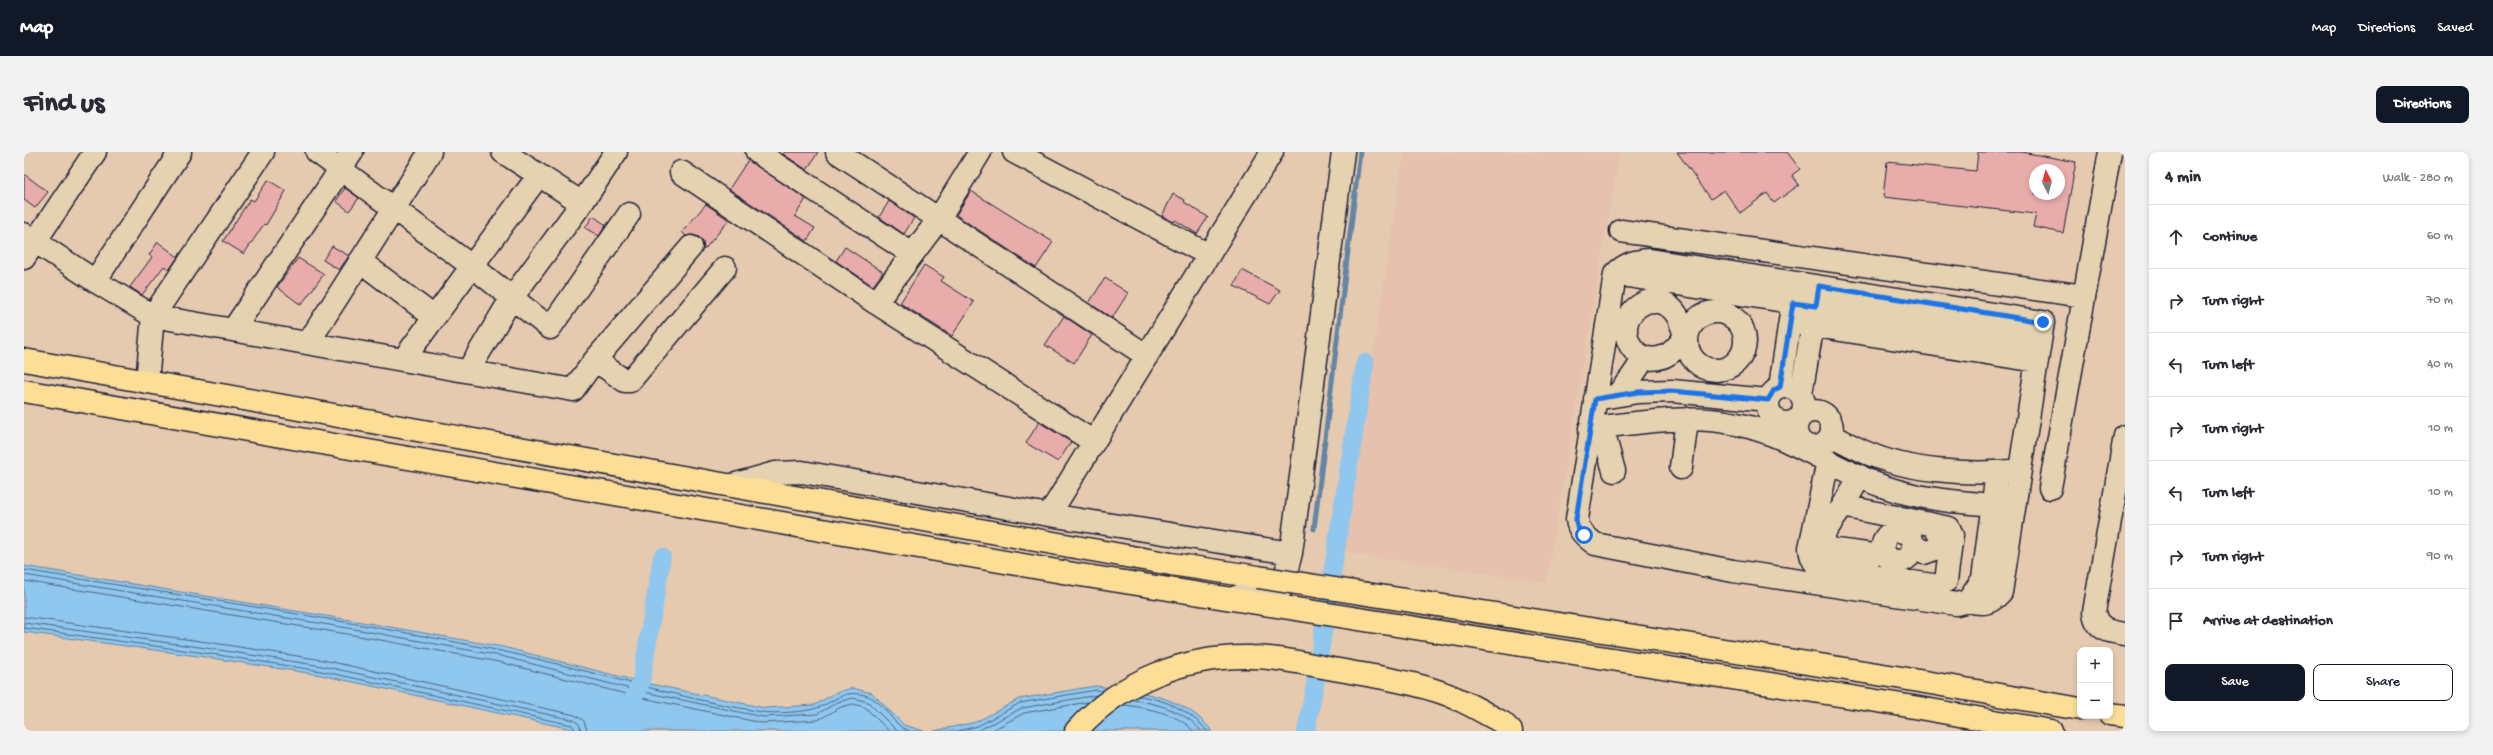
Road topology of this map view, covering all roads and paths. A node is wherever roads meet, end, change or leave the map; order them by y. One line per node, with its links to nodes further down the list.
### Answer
1 (95, 152): 26 (street)
2 (180, 152): 34 (street)
3 (263, 152): 42 (street)
4 (317, 152): 18 (street)
5 (430, 152): 22 (street)
6 (503, 152): 20 (street)
7 (616, 152): 21 (street)
8 (757, 152): 29 (street)
9 (837, 152): 24 (street)
10 (980, 152): 24 (street)
11 (1014, 152): 17 (street)
12 (1272, 152): 30 (street)
13 (1343, 152): 79 (street)
14 (2110, 152): 36 (street)
15 (2121, 152): 16 (street)
16 (2125, 152)
17 (1041, 159): 30 (street)
18 (346, 161): 22 (street); 43 (street)
19 (681, 172): 39 (street)
20 (539, 175): 21 (street); 32 (street)
21 (582, 203): 37 (street)
22 (392, 208): 31 (street); 32 (street)
23 (629, 214): 37 (street)
24 (938, 220): 29 (street); 45 (street)
25 (1621, 231): 27 (street)
26 (28, 244): 34 (street)
27 (1723, 246): 35 (street); 36 (street)
28 (691, 247): 49 (street)
29 (912, 254): 39 (street)
30 (1209, 256): 45 (street)
31 (360, 261): 41 (street); 44 (street)
32 (473, 267): 37 (street); 41 (street)
33 (725, 268): 49 (street)
34 (94, 281): 42 (street)
35 (1718, 281): 38 (street); 56 (street)
36 (2084, 296): 72 (street)
37 (511, 299): 50 (street)
38 (1793, 302): 40 (street); 53 (street)
39 (876, 303): 63 (street)
40 (1816, 306): 54 (street); 67 (street)
41 (434, 317): 48 (street)
42 (152, 322): 43 (street); 51 (street)
43 (234, 330): 44 (street)
44 (308, 343): 48 (street)
45 (1147, 356): 63 (street)
46 (1645, 357): 46 (street); 55 (street)
47 (24, 360): 51 (main road)
48 (402, 360): 50 (street)
49 (595, 360): 50 (street)
50 (468, 371)
51 (147, 382): 71 (main road)
52 (24, 391): 80 (main road)
53 (1774, 394): 54 (street); 55 (street); 60 (street)
54 (1801, 394): 57 (street)
55 (1617, 395): 56 (street)
56 (1595, 399): 59 (street)
57 (1801, 417): 60 (street); 61 (street); 64 (street)
58 (1687, 419): 59 (street); 60 (street); 66 (street)
59 (1596, 428): 68 (street); 81 (street)
60 (1775, 428): 64 (street)
61 (1831, 435): 64 (street); 69 (street)
62 (2125, 436): 82 (street)
63 (1094, 442): 76 (street)
64 (1806, 448): 65 (street)
65 (1828, 461): 70 (street); 77 (street)
66 (1681, 468)
67 (2020, 470): 69 (street); 81 (street)
68 (1614, 471)
69 (1997, 472): 73 (street)
70 (1860, 476): 73 (street); 74 (street)
71 (732, 485): 76 (street); 83 (main road, bridge)
72 (2050, 488)
73 (1993, 505): 81 (street)
74 (1843, 506): 75 (street); 75 (street)
75 (1871, 512): 77 (street)
76 (1049, 515): 79 (street)
77 (1929, 524): 78 (street)
78 (1912, 542)
79 (1291, 553): 80 (street)
80 (1233, 598): 88 (main road)
81 (1968, 601)
82 (2125, 634)
83 (2077, 708)
84 (2113, 714): 85 (main road)
85 (2125, 716)
86 (1076, 731): 87 (main road)
87 (1511, 731)
88 (2051, 731)

